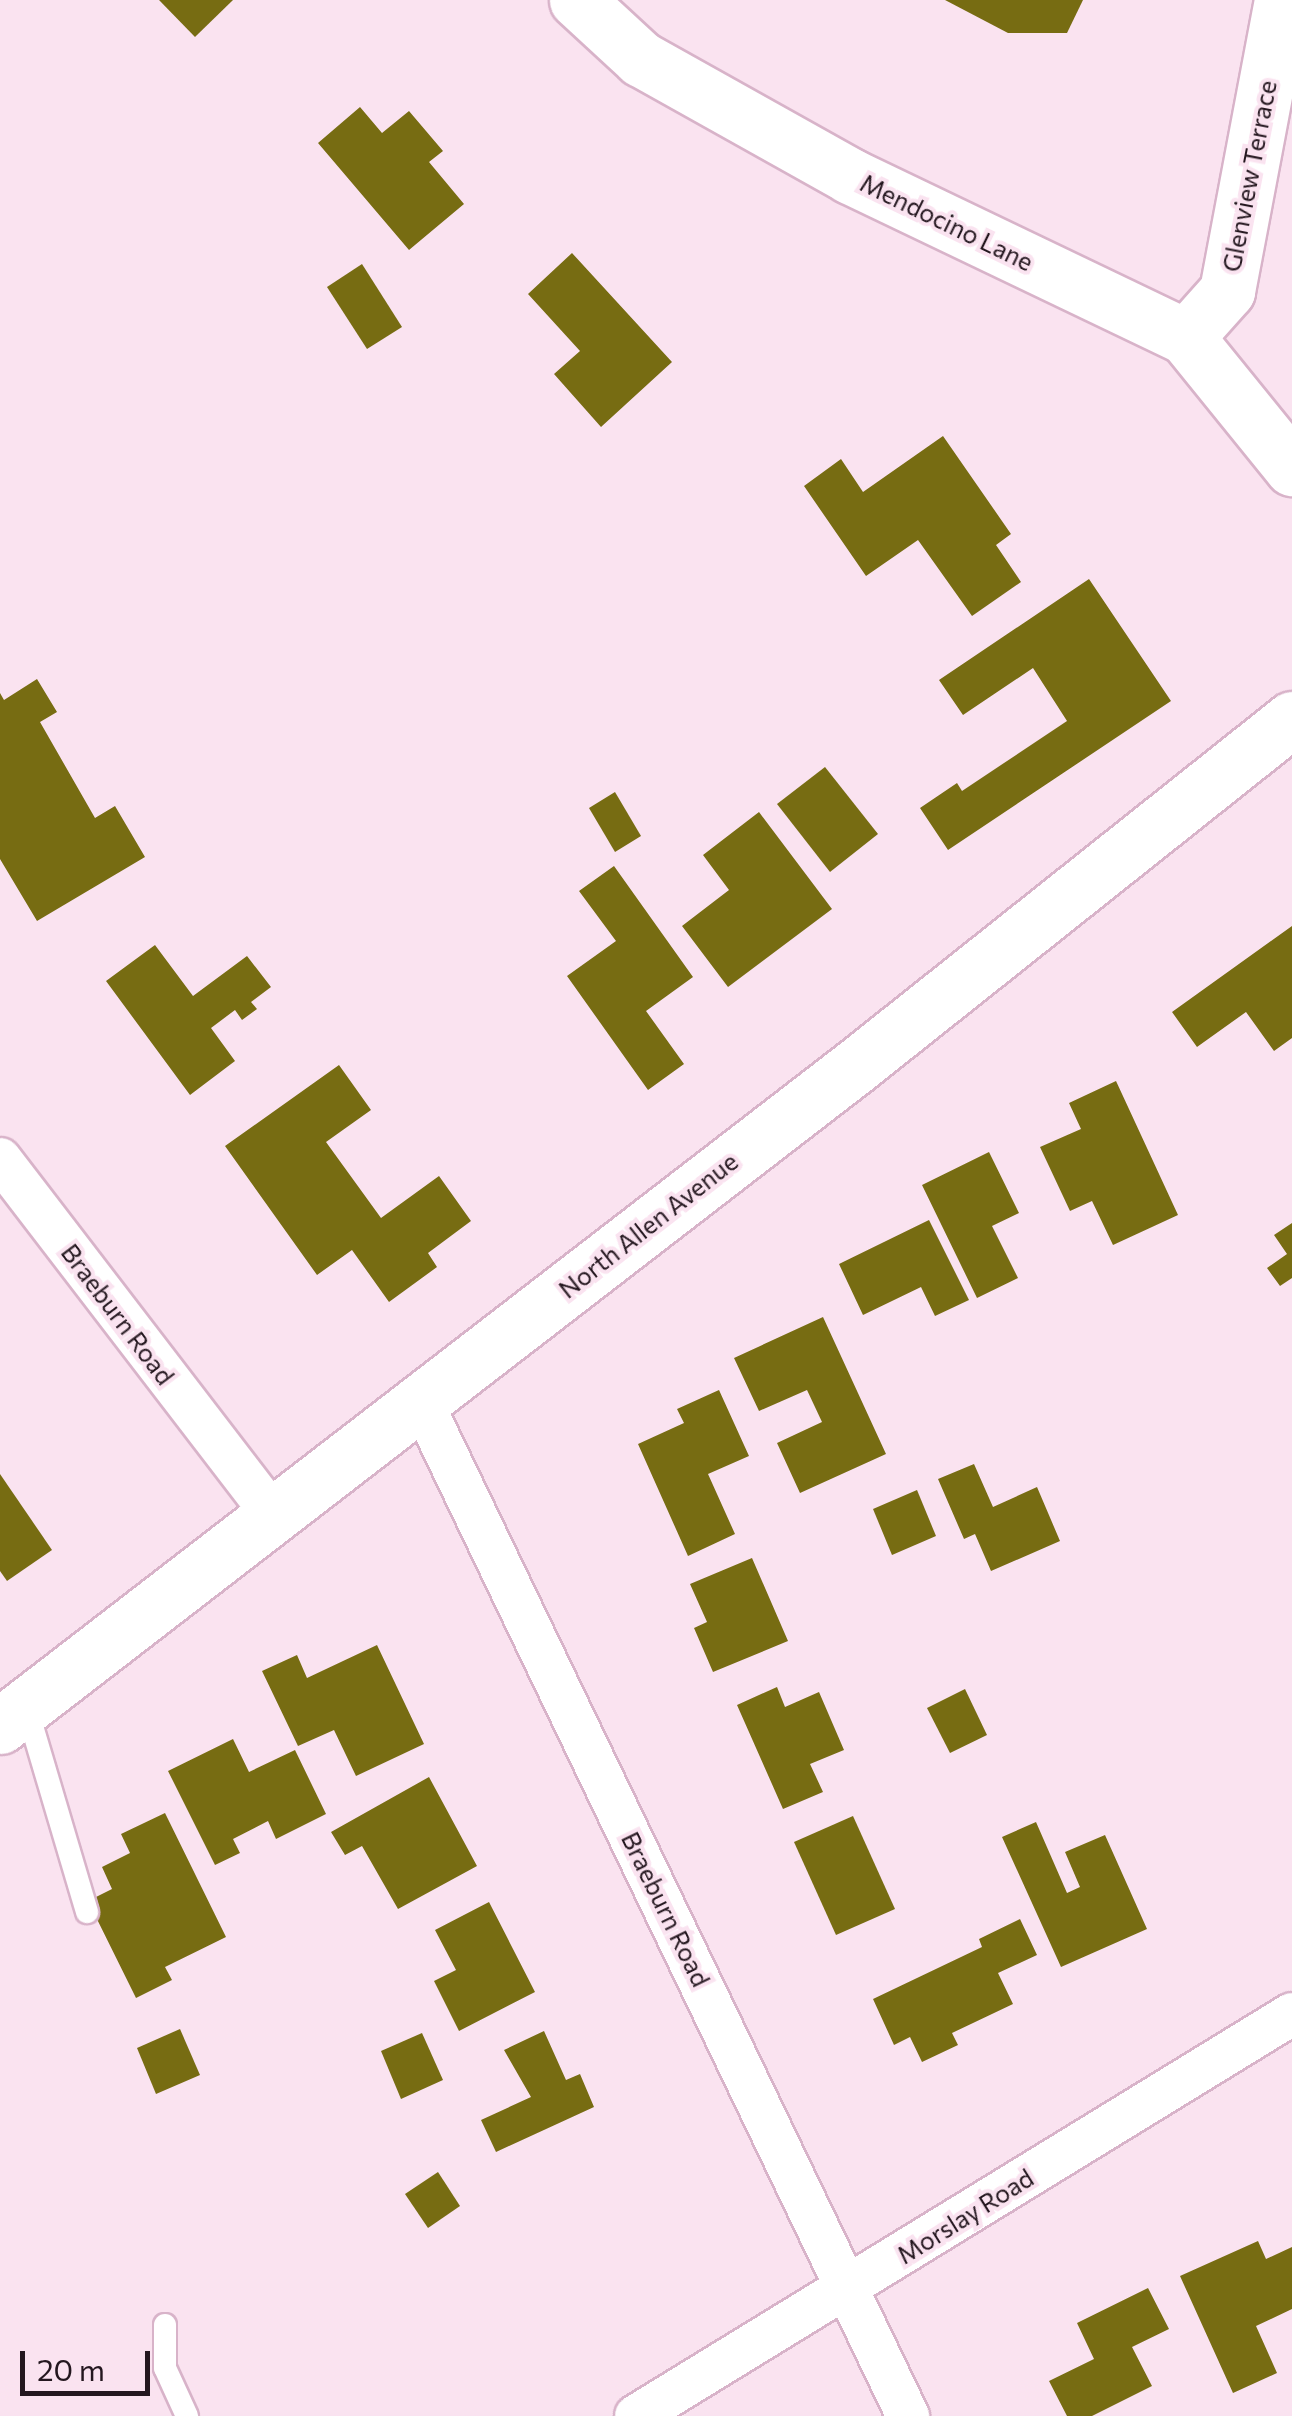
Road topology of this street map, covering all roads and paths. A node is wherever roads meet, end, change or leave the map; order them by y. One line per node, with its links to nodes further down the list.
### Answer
1 (577, 0): 3 (street, Mendocino Lane)
2 (1282, 0): 3 (street, Glenview Terrace)
3 (1186, 336): 4 (street, Mendocino Lane)
4 (1292, 468)
5 (1292, 718): 7 (street, North Allen Avenue)
6 (0, 1159): 8 (street, Braeburn Road)
7 (422, 1403): 8 (street, North Allen Avenue); 12 (street, Braeburn Road)
8 (274, 1516): 9 (street, North Allen Avenue)
9 (13, 1716): 10 (lane)
10 (87, 1912)
11 (1292, 2014): 12 (street, Morslay Road)
12 (848, 2288): 15 (street, Morslay Road); 16 (street, Braeburn Road)
13 (165, 2326): 14 (lane)
14 (186, 2416)
15 (636, 2416)
16 (908, 2416)

